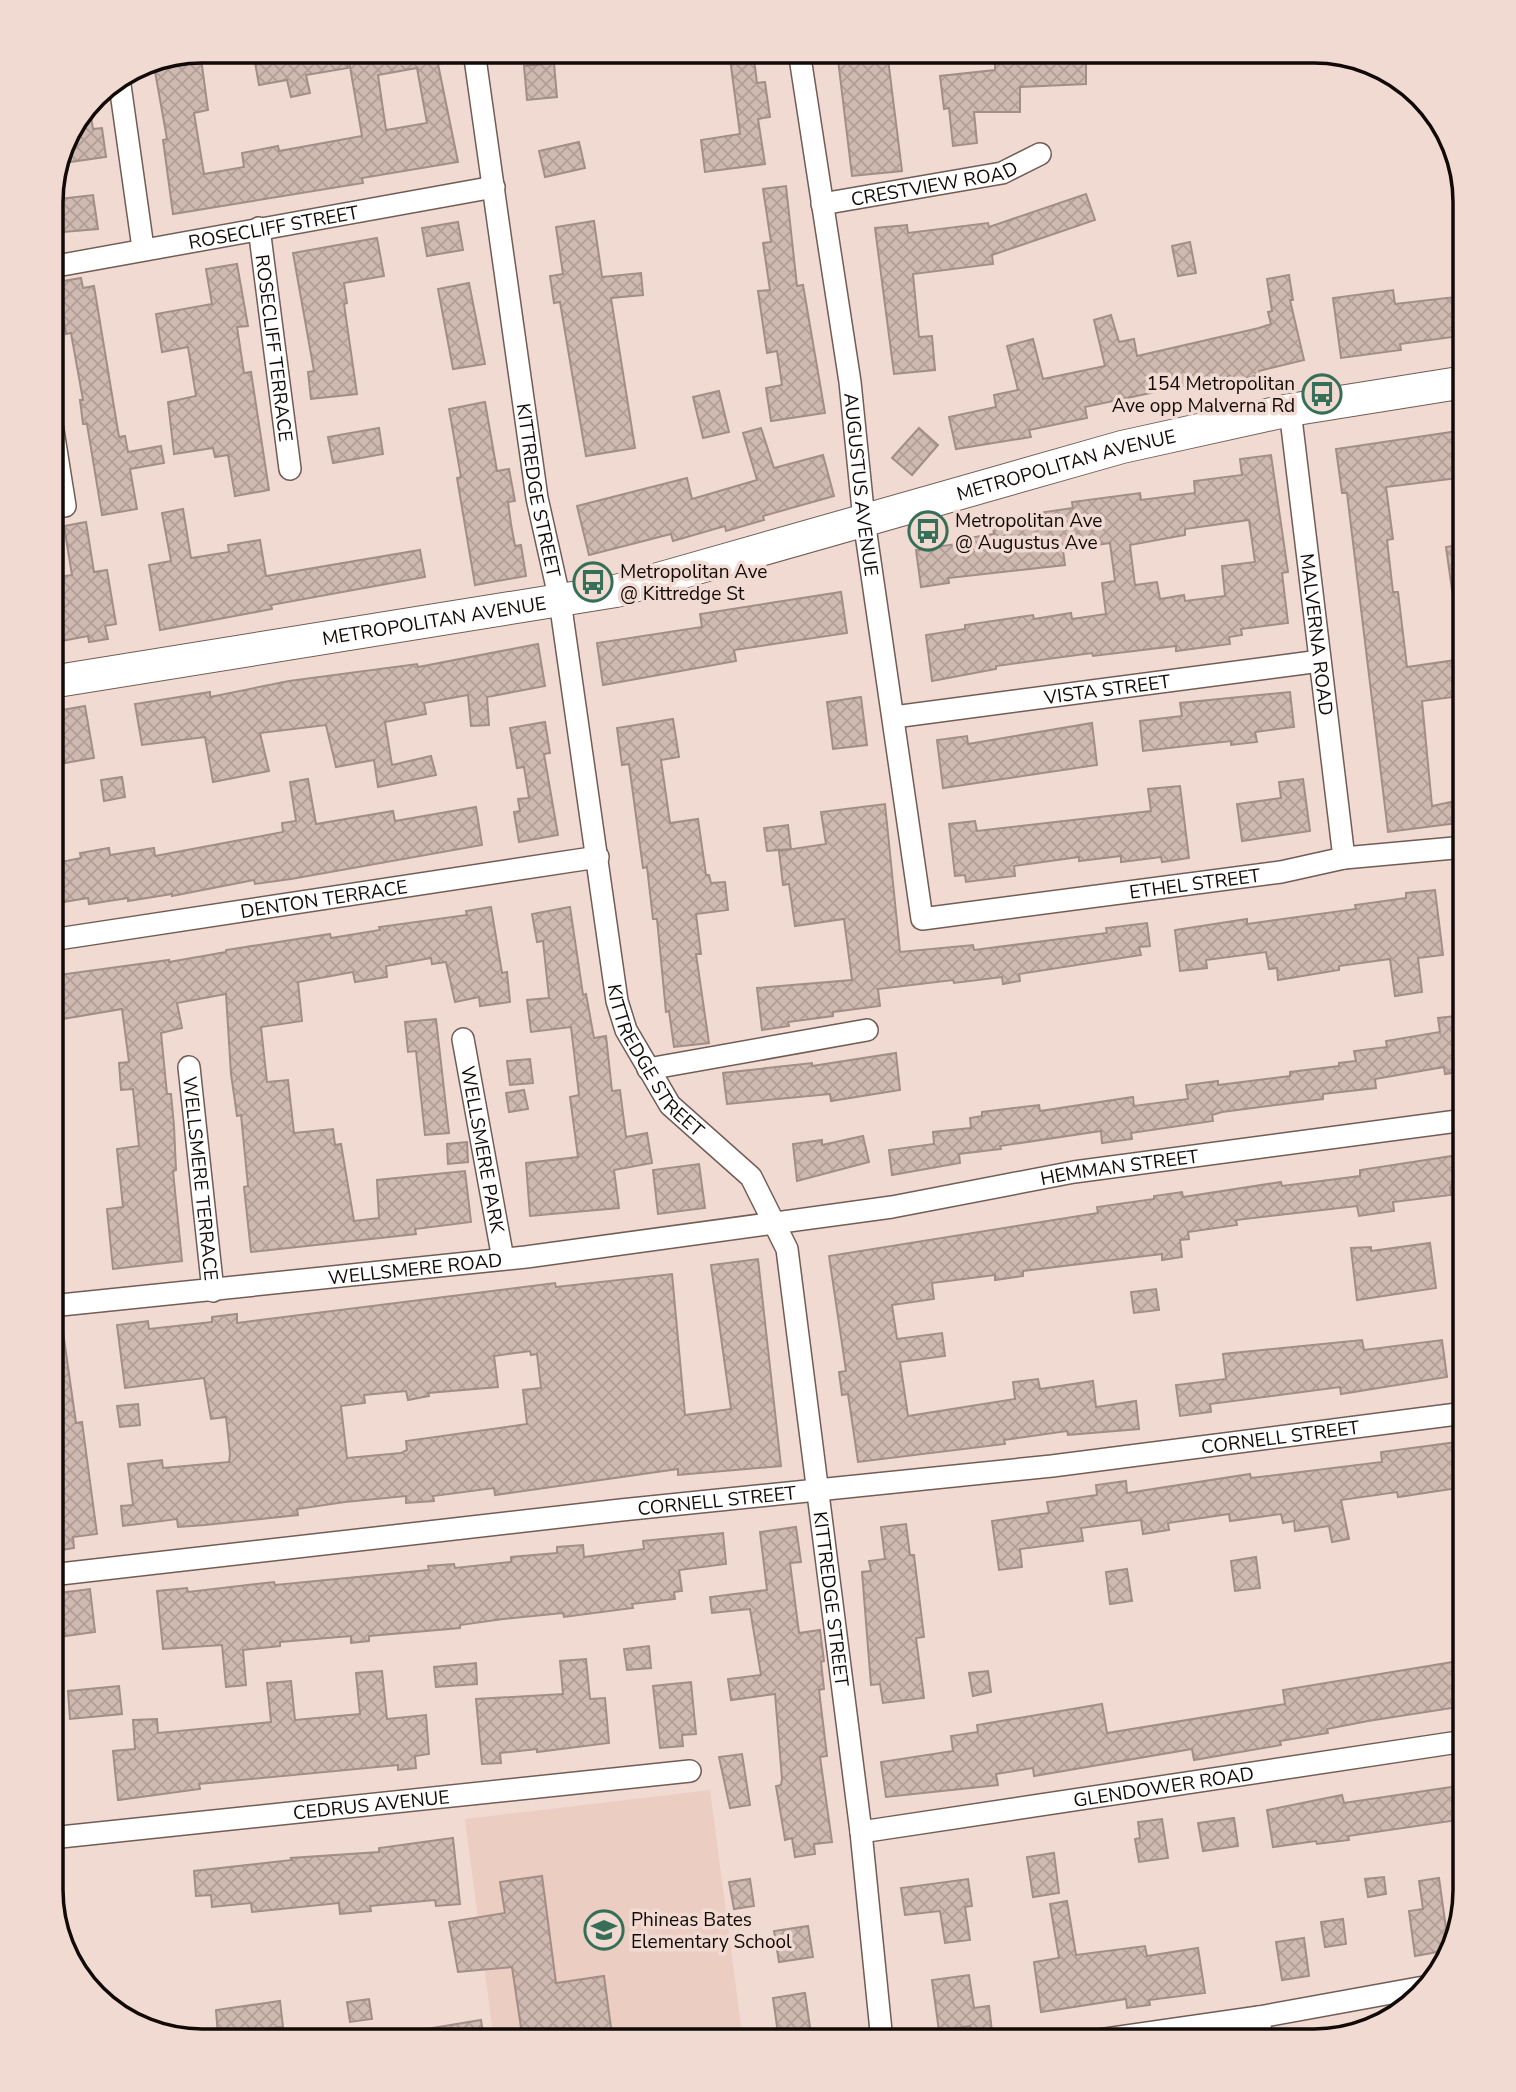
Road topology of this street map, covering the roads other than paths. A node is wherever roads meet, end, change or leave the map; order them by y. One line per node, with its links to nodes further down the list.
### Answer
1 (476, 63): 5 (street, KITTREDGE STREET)
2 (801, 63): 6 (street, AUGUSTUS AVENUE)
3 (121, 89): 8 (street)
4 (1040, 154): 6 (street, CRESTVIEW ROAD)
5 (494, 187): 7 (street, ROSECLIFF STREET); 16 (street, KITTREDGE STREET)
6 (822, 204): 15 (street, AUGUSTUS AVENUE)
7 (259, 228): 8 (street, ROSECLIFF STREET); 12 (street, ROSECLIFF TERRACE)
8 (143, 248): 9 (street, ROSECLIFF STREET)
9 (63, 265)
10 (1453, 384): 11 (street, METROPOLITAN AVENUE)
11 (1290, 410): 15 (street, METROPOLITAN AVENUE); 17 (street, MALVERNA ROAD)
12 (290, 469)
13 (63, 493): 14 (street)
14 (65, 506)
15 (864, 520): 16 (street, METROPOLITAN AVENUE); 19 (street, AUGUSTUS AVENUE)
16 (560, 601): 18 (street, METROPOLITAN AVENUE); 21 (street, KITTREDGE STREET)
17 (1320, 661): 19 (street, VISTA STREET); 22 (street, MALVERNA ROAD)
18 (63, 680)
19 (894, 717): 23 (street, AUGUSTUS AVENUE)
20 (1453, 848): 22 (street, ETHEL STREET)
21 (598, 857): 24 (street, DENTON TERRACE); 28 (street, KITTREDGE STREET)
22 (1344, 858): 23 (street, ETHEL STREET)
23 (922, 919)
24 (63, 938)
25 (867, 1030): 28 (street)
26 (463, 1039): 31 (street, WELLSMERE PARK)
27 (189, 1067): 32 (street, WELLSMERE TERRACE)
28 (648, 1069): 30 (street, KITTREDGE STREET)
29 (1453, 1122): 30 (street, HEMMAN STREET)
30 (776, 1223): 31 (street, WELLSMERE ROAD); 35 (street, KITTREDGE STREET)
31 (503, 1259): 32 (street, WELLSMERE ROAD)
32 (213, 1291): 33 (street, WELLSMERE ROAD)
33 (63, 1305)
34 (1453, 1415): 35 (street, CORNELL STREET)
35 (818, 1491): 36 (street, CORNELL STREET); 39 (street, KITTREDGE STREET)
36 (63, 1574)
37 (1453, 1743): 39 (street, GLENDOWER ROAD)
38 (690, 1771): 40 (street, CEDRUS AVENUE)
39 (862, 1832): 43 (street, KITTREDGE STREET)
40 (63, 1837)
41 (1411, 1989): 42 (street)
42 (1259, 2017): 44 (street); 45 (street)
43 (881, 2029)
44 (1176, 2029)
45 (1260, 2029)

